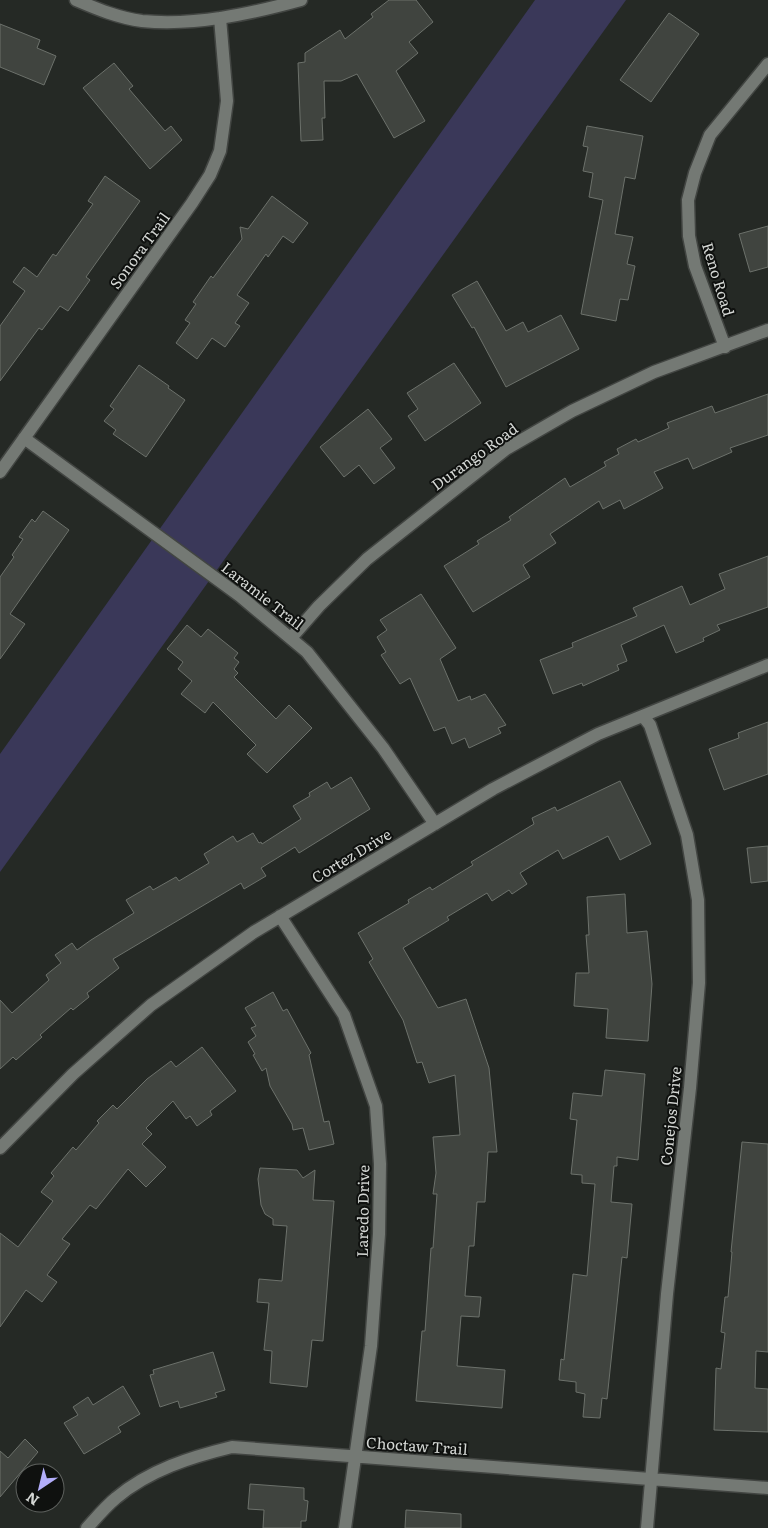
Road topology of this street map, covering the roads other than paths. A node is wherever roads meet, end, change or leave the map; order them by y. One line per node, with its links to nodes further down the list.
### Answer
1 (76, 0): 3 (street)
2 (301, 0): 3 (street)
3 (220, 18): 7 (street, Sonora Trail)
4 (768, 64): 6 (street, Reno Road)
5 (768, 330): 6 (street, Durango Road)
6 (725, 347): 9 (street, Durango Road)
7 (24, 438): 8 (street, Sonora Trail); 9 (street, Laramie Trail)
8 (0, 472)
9 (291, 638): 12 (street, Laramie Trail)
10 (768, 665): 11 (street, Cortez Drive)
11 (643, 716): 12 (street, Cortez Drive); 16 (street, Conejos Drive)
12 (435, 824): 13 (street, Cortez Drive)
13 (280, 916): 14 (street, Cortez Drive); 15 (street, Laredo Drive)
14 (0, 1148)
15 (355, 1456): 16 (street, Choctaw Trail); 18 (street, Choctaw Trail); 19 (street, Laredo Drive)
16 (652, 1479): 17 (street, Choctaw Trail); 20 (street, Conejos Drive)
17 (768, 1488)
18 (87, 1528)
19 (345, 1528)
20 (647, 1528)

